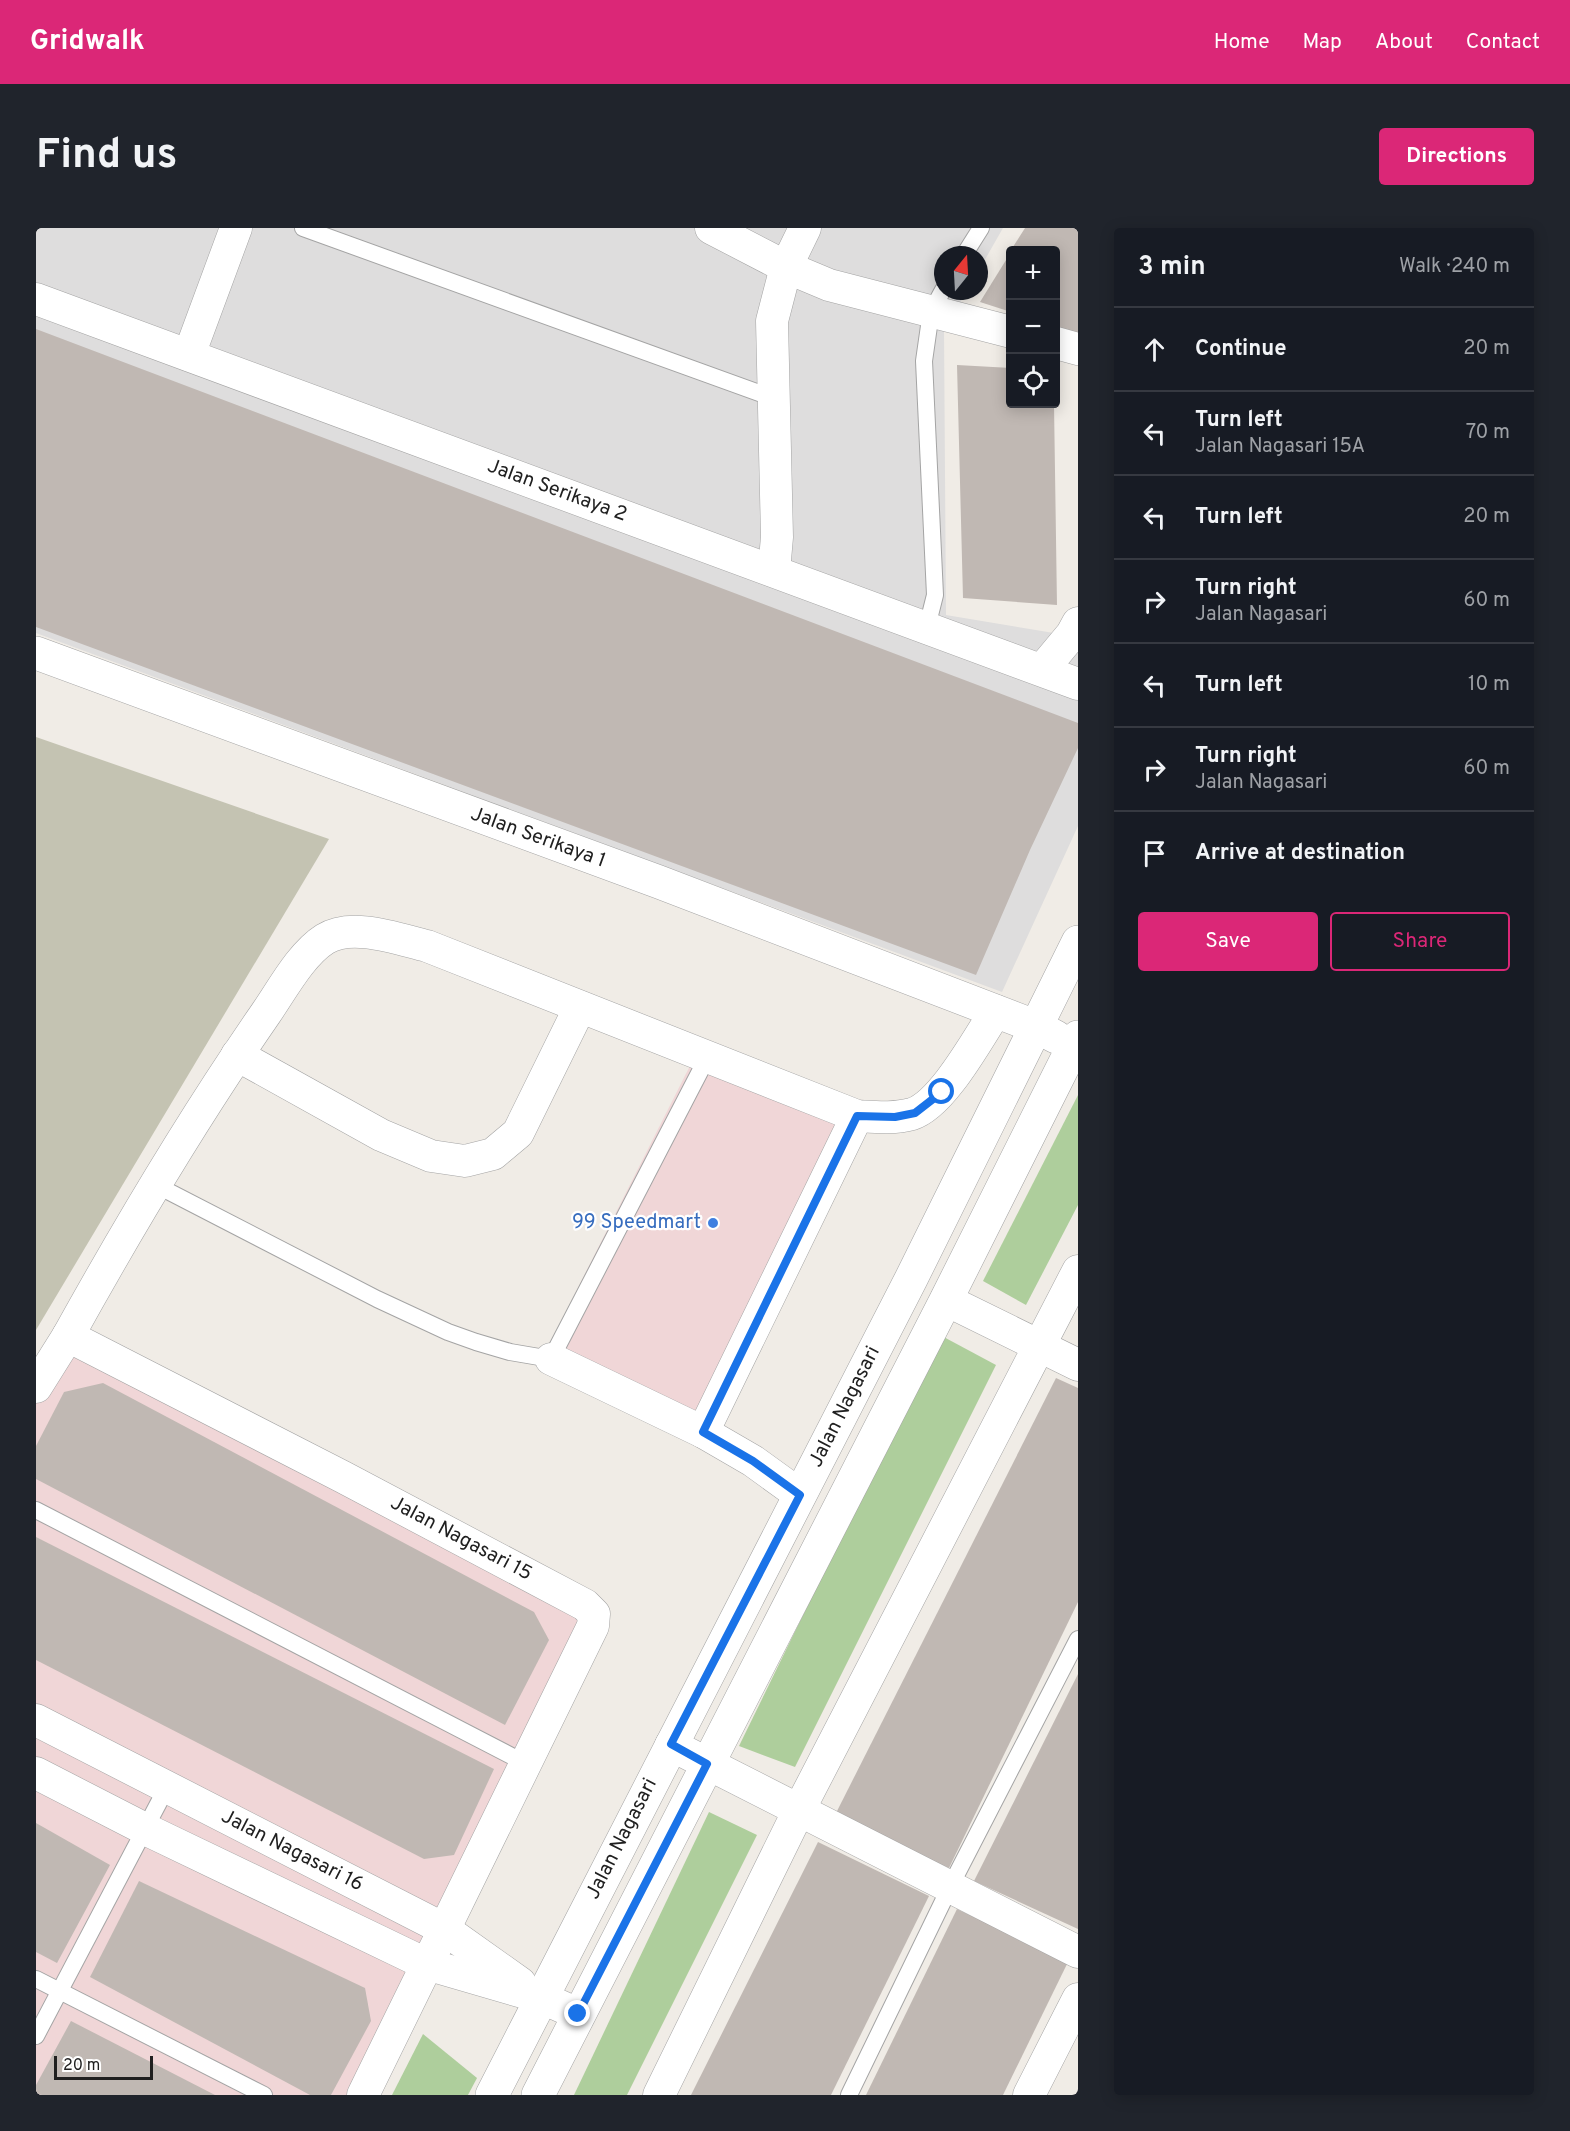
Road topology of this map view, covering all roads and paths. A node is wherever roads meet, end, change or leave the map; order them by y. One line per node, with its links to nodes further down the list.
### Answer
1 (237, 228): 13 (street)
2 (303, 228): 14 (lane)
3 (711, 228): 7 (street)
4 (805, 228): 7 (street)
5 (981, 228): 6 (lane)
6 (970, 246)
7 (786, 267): 9 (street); 14 (street)
8 (36, 299): 13 (street, Jalan Serikaya 2)
9 (937, 301): 10 (street); 17 (lane)
10 (1006, 330)
11 (1060, 344): 12 (street)
12 (1078, 349)
13 (189, 355): 15 (street, Jalan Serikaya 2)
14 (773, 398): 15 (street)
15 (774, 571): 17 (street, Jalan Serikaya 2)
16 (1078, 623): 19 (street)
17 (924, 627): 19 (street, Jalan Serikaya 2)
18 (36, 653): 23 (street, Jalan Serikaya 1)
19 (1042, 670): 20 (street, Jalan Serikaya 2)
20 (1078, 684)
21 (1078, 942): 24 (street, Jalan Nagasari)
22 (580, 1007): 26 (street); 26 (street); 27 (street)
23 (996, 1011): 24 (street, Jalan Serikaya 1); 28 (street)
24 (1037, 1027): 25 (street, Jalan Serikaya 1); 38 (street, Jalan Nagasari)
25 (1075, 1042): 31 (street, Jalan Nagasari)
26 (237, 1055): 29 (street)
27 (708, 1056): 28 (street); 34 (lane)
28 (857, 1116): 37 (street)
29 (156, 1185): 32 (street); 34 (lane)
30 (1078, 1271): 33 (street)
31 (946, 1300): 33 (street); 44 (street, Jalan Nagasari)
32 (68, 1336): 36 (street); 43 (street, Jalan Nagasari 15)
33 (1038, 1347): 35 (street); 47 (street)
34 (551, 1359): 37 (street)
35 (1078, 1365)
36 (36, 1387)
37 (703, 1432): 38 (street)
38 (800, 1495): 42 (street, Jalan Nagasari)
39 (36, 1510): 43 (lane)
40 (1078, 1639): 49 (lane)
41 (36, 1720): 46 (street, Jalan Nagasari 16)
42 (671, 1744): 44 (street); 55 (street, Jalan Nagasari)
43 (525, 1763): 50 (street, Jalan Nagasari 15)
44 (707, 1764): 47 (street); 57 (street, Jalan Nagasari)
45 (36, 1773): 48 (street)
46 (167, 1787): 48 (lane); 50 (street, Jalan Nagasari 16)
47 (799, 1810): 49 (street); 63 (street)
48 (145, 1830): 52 (street); 54 (lane)
49 (950, 1887): 51 (street); 64 (lane)
50 (444, 1929): 52 (street, Jalan Nagasari 15); 55 (street, Jalan Nagasari 16)
51 (1078, 1952)
52 (426, 1964): 55 (street); 60 (street, Jalan Nagasari 15)
53 (36, 1979): 54 (lane)
54 (60, 1991): 58 (lane); 59 (lane)
55 (540, 1997): 57 (street); 61 (street, Jalan Nagasari)
56 (1078, 1999): 65 (street)
57 (578, 2014): 62 (street, Jalan Nagasari)
58 (36, 2036)
59 (264, 2095)
60 (363, 2095)
61 (492, 2095)
62 (538, 2095)
63 (659, 2095)
64 (849, 2095)
65 (1029, 2095)

